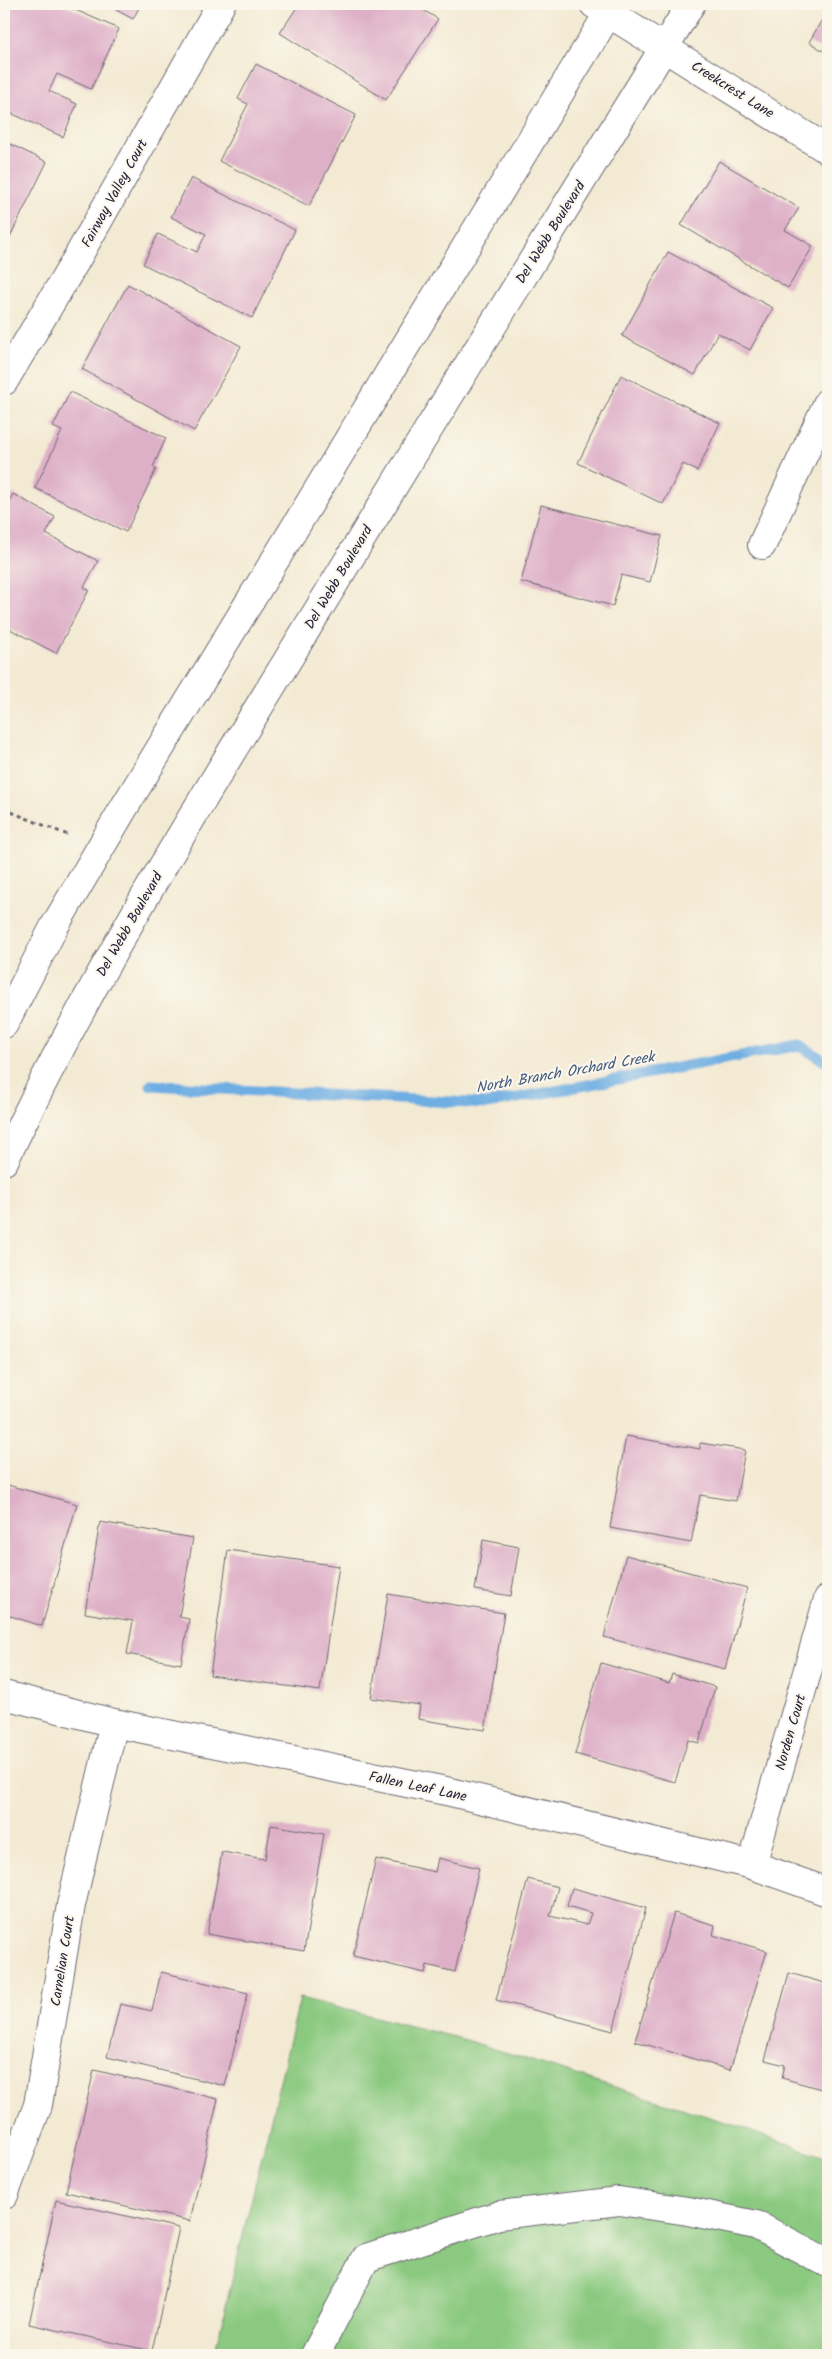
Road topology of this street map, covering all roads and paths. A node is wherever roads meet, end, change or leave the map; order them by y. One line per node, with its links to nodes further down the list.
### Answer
1 (221, 4): 6 (street, Fairway Valley Court)
2 (691, 4): 4 (street, Del Webb Boulevard)
3 (606, 7): 4 (street, Creekcrest Lane); 10 (street)
4 (664, 47): 5 (street, Creekcrest Lane); 12 (street, Del Webb Boulevard)
5 (828, 150)
6 (4, 381)
7 (828, 402): 8 (street)
8 (762, 545)
9 (4, 809): 10 (path)
10 (100, 849): 11 (street)
11 (4, 1024)
12 (4, 1161)
13 (828, 1598): 16 (street, Norden Court)
14 (4, 1694): 15 (street, Fallen Leaf Lane)
15 (114, 1723): 16 (street, Fallen Leaf Lane); 18 (street, Carnelian Court)
16 (752, 1865): 17 (street, Fallen Leaf Lane)
17 (828, 1892)
18 (4, 2196)
19 (828, 2263): 20 (street)
20 (315, 2355)

